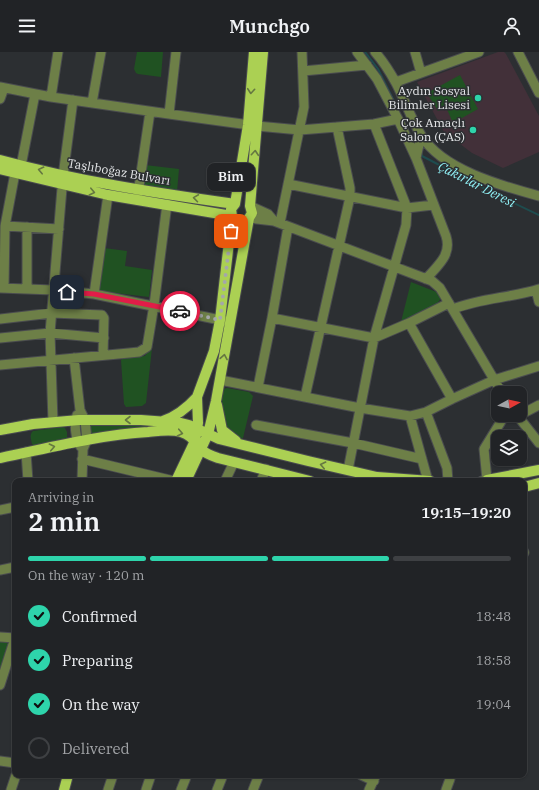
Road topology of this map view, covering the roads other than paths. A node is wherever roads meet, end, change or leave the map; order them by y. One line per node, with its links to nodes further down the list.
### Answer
1 (58, 52): 20 (street)
2 (101, 52): 23 (street)
3 (176, 52): 25 (street)
4 (254, 52): 28 (main road, one-way to 28)
5 (263, 52): 28 (main road)
6 (302, 52): 14 (street)
7 (357, 52): 13 (street)
8 (376, 52): 16 (street)
9 (415, 52): 15 (street)
10 (478, 52): 12 (street)
11 (518, 52): 18 (street)
12 (461, 55): 15 (street)
13 (367, 65): 14 (street); 26 (street)
14 (303, 71): 30 (street)
15 (421, 73): 16 (street)
16 (396, 82): 31 (street)
17 (2, 88): 19 (street); 21 (street)
18 (539, 93)
19 (35, 94): 20 (street); 35 (street)
20 (51, 97): 22 (street)
21 (0, 99)
22 (73, 100): 23 (street); 36 (street)
23 (92, 103): 24 (street)
24 (150, 112): 25 (street); 39 (street)
25 (169, 114): 28 (street)
26 (398, 119): 27 (street); 32 (street)
27 (374, 124): 29 (street); 46 (street)
28 (252, 126): 30 (street); 43 (main road); 45 (main road, one-way to 28)
29 (337, 127): 30 (street); 41 (street)
30 (300, 130): 37 (street)
31 (421, 136): 32 (street); 40 (street)
32 (416, 158): 44 (street)
33 (0, 160): 35 (main road, Taşlıboğaz Bulvarı)
34 (0, 169): 35 (main road, Taşlıboğaz Bulvarı)
35 (18, 170): 36 (main road, Taşlıboğaz Bulvarı); 50 (street)
36 (63, 180): 38 (main road, Taşlıboğaz Bulvarı, one-way to 38); 39 (main road, Taşlıboğaz Bulvarı); 52 (street)
37 (288, 184): 41 (street); 49 (street)
38 (108, 195): 39 (main road, Taşlıboğaz Bulvarı); 60 (street)
39 (138, 195): 42 (main road, Taşlıboğaz Bulvarı); 43 (main road, Taşlıboğaz Bulvarı, one-way to 39)
40 (539, 196)
41 (350, 197): 46 (street); 53 (street)
42 (167, 204): 47 (main road, Taşlıboğaz Bulvarı); 62 (street)
43 (235, 204): 45 (main road); 47 (main road)
44 (433, 205): 46 (street); 55 (street)
45 (250, 206): 48 (main road); 49 (street)
46 (406, 208): 54 (street)
47 (232, 216): 48 (main road); 67 (main road)
48 (249, 218): 49 (street); 67 (main road)
49 (281, 224): 53 (street); 65 (street)
50 (5, 226): 51 (street); 56 (street)
51 (27, 227): 52 (street); 57 (street)
52 (59, 229): 58 (street)
53 (338, 246): 54 (street); 69 (street)
54 (394, 267): 55 (street); 73 (street)
55 (426, 279): 63 (street)
56 (2, 288): 57 (street)
57 (27, 289): 58 (street)
58 (53, 290): 60 (street); 64 (street)
59 (537, 290): 61 (street); 63 (street)
60 (94, 294): 62 (street)
61 (539, 302)
62 (154, 305): 67 (street); 74 (street)
63 (451, 306): 68 (street); 80 (street)
64 (52, 313): 66 (street); 70 (street); 72 (street)
65 (272, 318): 69 (street); 82 (street)
66 (0, 319)
67 (225, 321): 79 (main road, one-way to 67); 83 (main road)
68 (409, 324): 73 (street); 85 (street)
69 (320, 327): 73 (street); 84 (street)
70 (50, 333): 71 (street); 72 (street); 76 (street)
71 (0, 338)
72 (104, 338): 74 (street)
73 (374, 338): 88 (street)
74 (103, 355): 75 (street)
75 (74, 358): 76 (street); 92 (street)
76 (50, 360): 77 (street); 94 (street)
77 (0, 365)
78 (539, 366): 80 (street)
79 (220, 380): 82 (street); 86 (main road)
80 (494, 380): 81 (street); 85 (street)
81 (498, 386)
82 (258, 387): 84 (street)
83 (197, 397): 93 (main road); 98 (main road)
84 (305, 397): 88 (street)
85 (452, 399): 90 (street)
86 (216, 401): 100 (main road); 105 (main road)
87 (539, 405): 89 (street)
88 (360, 408): 91 (street); 103 (street)
89 (527, 411)
90 (426, 412): 91 (street); 124 (street)
91 (410, 416): 108 (street)
92 (80, 420): 93 (main road, one-way to 92); 94 (main road); 102 (street)
93 (162, 421): 98 (main road)
94 (53, 422): 99 (main road)
95 (501, 422): 125 (street)
96 (523, 422): 101 (street)
97 (256, 425): 103 (street)
98 (197, 429): 100 (main road); 104 (main road)
99 (0, 430)
100 (208, 434): 104 (main road); 105 (main road)
101 (539, 443)
102 (82, 444): 104 (main road, one-way to 104); 106 (main road, one-way to 102); 109 (street)
103 (353, 444): 108 (street); 112 (street)
104 (198, 445): 110 (main road); 117 (main road); 118 (main road)
105 (241, 445): 112 (main road, one-way to 105)
106 (26, 452): 107 (main road); 114 (street)
107 (0, 458)
108 (422, 459): 123 (street)
109 (82, 460): 115 (street); 116 (street)
110 (234, 462): 111 (main road); 119 (street)
111 (266, 469): 120 (street); 121 (main road)
112 (348, 470): 122 (main road)
113 (539, 470): 126 (main road)
114 (28, 478)
115 (82, 478)
116 (162, 478)
117 (177, 478)
118 (187, 478)
119 (227, 478)
120 (262, 478)
121 (294, 478)
122 (390, 478)
123 (428, 478)
124 (448, 478)
125 (485, 478)
126 (500, 478)
127 (539, 483): 128 (main road)
128 (527, 486)
129 (12, 508): 130 (street)
130 (0, 510)
131 (12, 568): 132 (street)
132 (0, 570)
133 (0, 637): 134 (street)
134 (12, 638)
135 (12, 647): 136 (street)
136 (0, 685)
137 (0, 761): 138 (street)
138 (12, 763)
139 (15, 778): 149 (street)
140 (61, 778): 150 (main road)
141 (67, 778): 151 (main road)
142 (112, 778): 152 (street)
143 (150, 778): 153 (street)
144 (186, 778): 154 (street)
145 (221, 778): 155 (street)
146 (258, 778): 156 (street)
147 (375, 778): 157 (street)
148 (450, 778): 158 (street)
149 (11, 790)
150 (58, 790)
151 (64, 790)
152 (108, 790)
153 (146, 790)
154 (181, 790)
155 (217, 790)
156 (253, 790)
157 (369, 790)
158 (446, 790)

